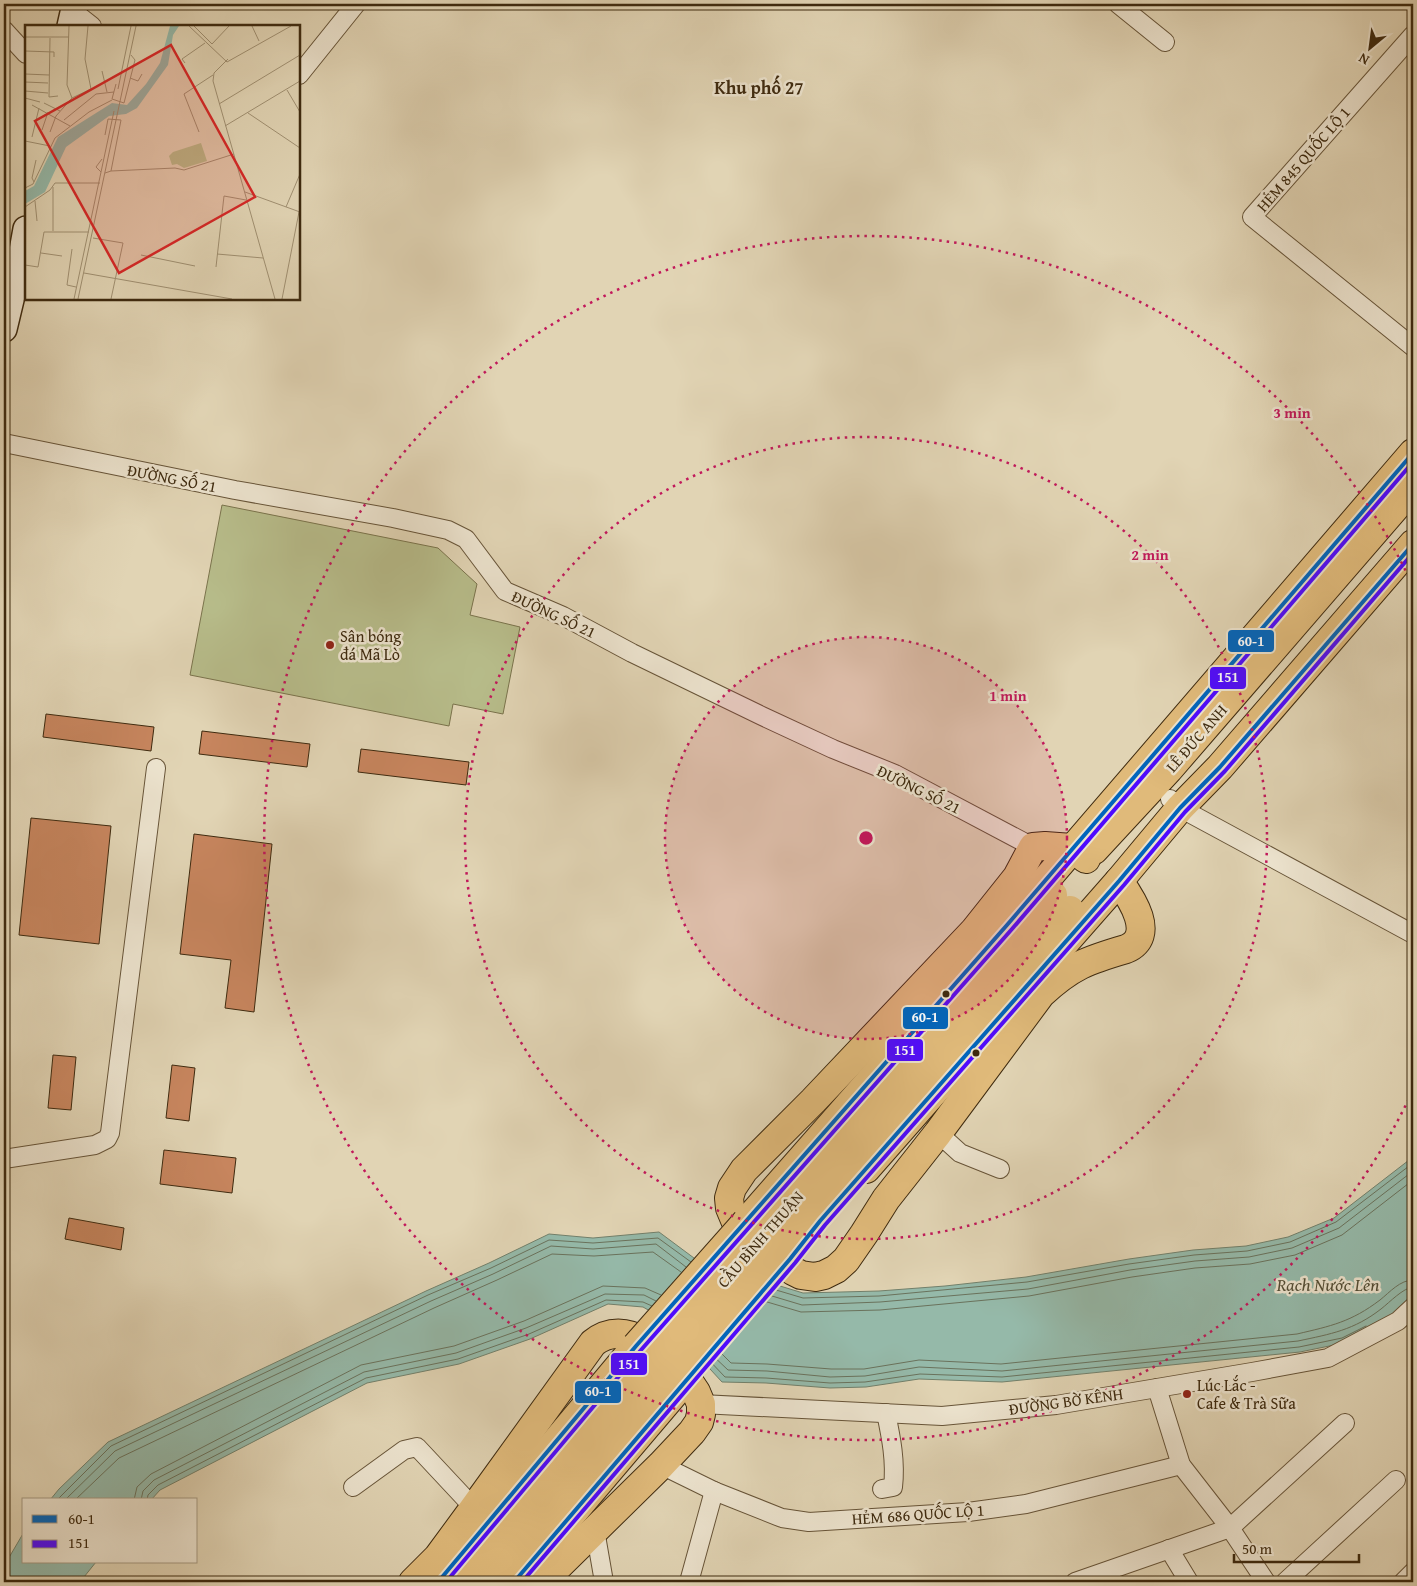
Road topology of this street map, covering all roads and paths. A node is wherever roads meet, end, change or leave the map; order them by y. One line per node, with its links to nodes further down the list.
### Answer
1 (356, 4): 9 (street)
2 (1118, 4): 7 (street)
3 (72, 13): 4 (street)
4 (90, 25)
5 (4, 30): 8 (street)
6 (1413, 35): 12 (street, HẺM 845 QUỐC LỘ 1)
7 (1165, 42)
8 (25, 53)
9 (300, 74)
10 (25, 234): 11 (main road)
11 (4, 329)
12 (1413, 347)
13 (4, 442): 21 (street, ĐƯỜNG SỐ 21)
14 (1413, 453): 22 (highway, LÊ ĐỨC ANH)
15 (1413, 487): 22 (highway, LÊ ĐỨC ANH)
16 (1413, 515): 18 (highway, LÊ ĐỨC ANH)
17 (1413, 544): 18 (highway, LÊ ĐỨC ANH)
18 (1385, 562): 20 (highway, LÊ ĐỨC ANH)
19 (156, 768): 28 (street)
20 (1175, 803): 23 (highway, LÊ ĐỨC ANH); 24 (highway, LÊ ĐỨC ANH); 26 (street)
21 (1033, 847): 22 (highway); 27 (highway)
22 (1079, 854): 24 (highway, LÊ ĐỨC ANH); 25 (highway, LÊ ĐỨC ANH)
23 (1119, 881): 27 (highway); 50 (highway, CẦU BÌNH THUẬN)
24 (1062, 903): 48 (highway, CẦU BÌNH THUẬN, bridge); 49 (highway, CẦU BÌNH THUẬN, bridge)
25 (1006, 925): 47 (highway, CẦU BÌNH THUẬN, bridge)
26 (1413, 934)
27 (938, 1133): 29 (street)
28 (4, 1159)
29 (1000, 1169)
30 (1411, 1313): 31 (street, ĐƯỜNG BỜ KÊNH)
31 (1158, 1388): 33 (street, ĐƯỜNG BỜ KÊNH); 36 (street)
32 (701, 1404): 33 (street, ĐƯỜNG BỜ KÊNH); 35 (highway); 41 (highway)
33 (886, 1413): 39 (street)
34 (1345, 1423): 42 (street)
35 (661, 1465): 40 (street, HẺM 686 QUỐC LỘ 1); 43 (highway)
36 (1181, 1465): 40 (street, HẺM 686 QUỐC LỘ 1); 42 (street)
37 (1396, 1480): 57 (street)
38 (353, 1487): 41 (street)
39 (882, 1489)
40 (714, 1491): 53 (street)
41 (474, 1508): 46 (highway)
42 (1230, 1528): 44 (street); 56 (street)
43 (595, 1530): 51 (highway); 52 (street)
44 (1169, 1549): 54 (street); 55 (street)
45 (1413, 1572): 58 (street)
46 (413, 1582)
47 (438, 1582)
48 (466, 1582)
49 (494, 1582)
50 (514, 1582)
51 (542, 1582)
52 (604, 1582)
53 (689, 1582)
54 (1075, 1582)
55 (1189, 1582)
56 (1266, 1582)
57 (1285, 1582)
58 (1403, 1582)

